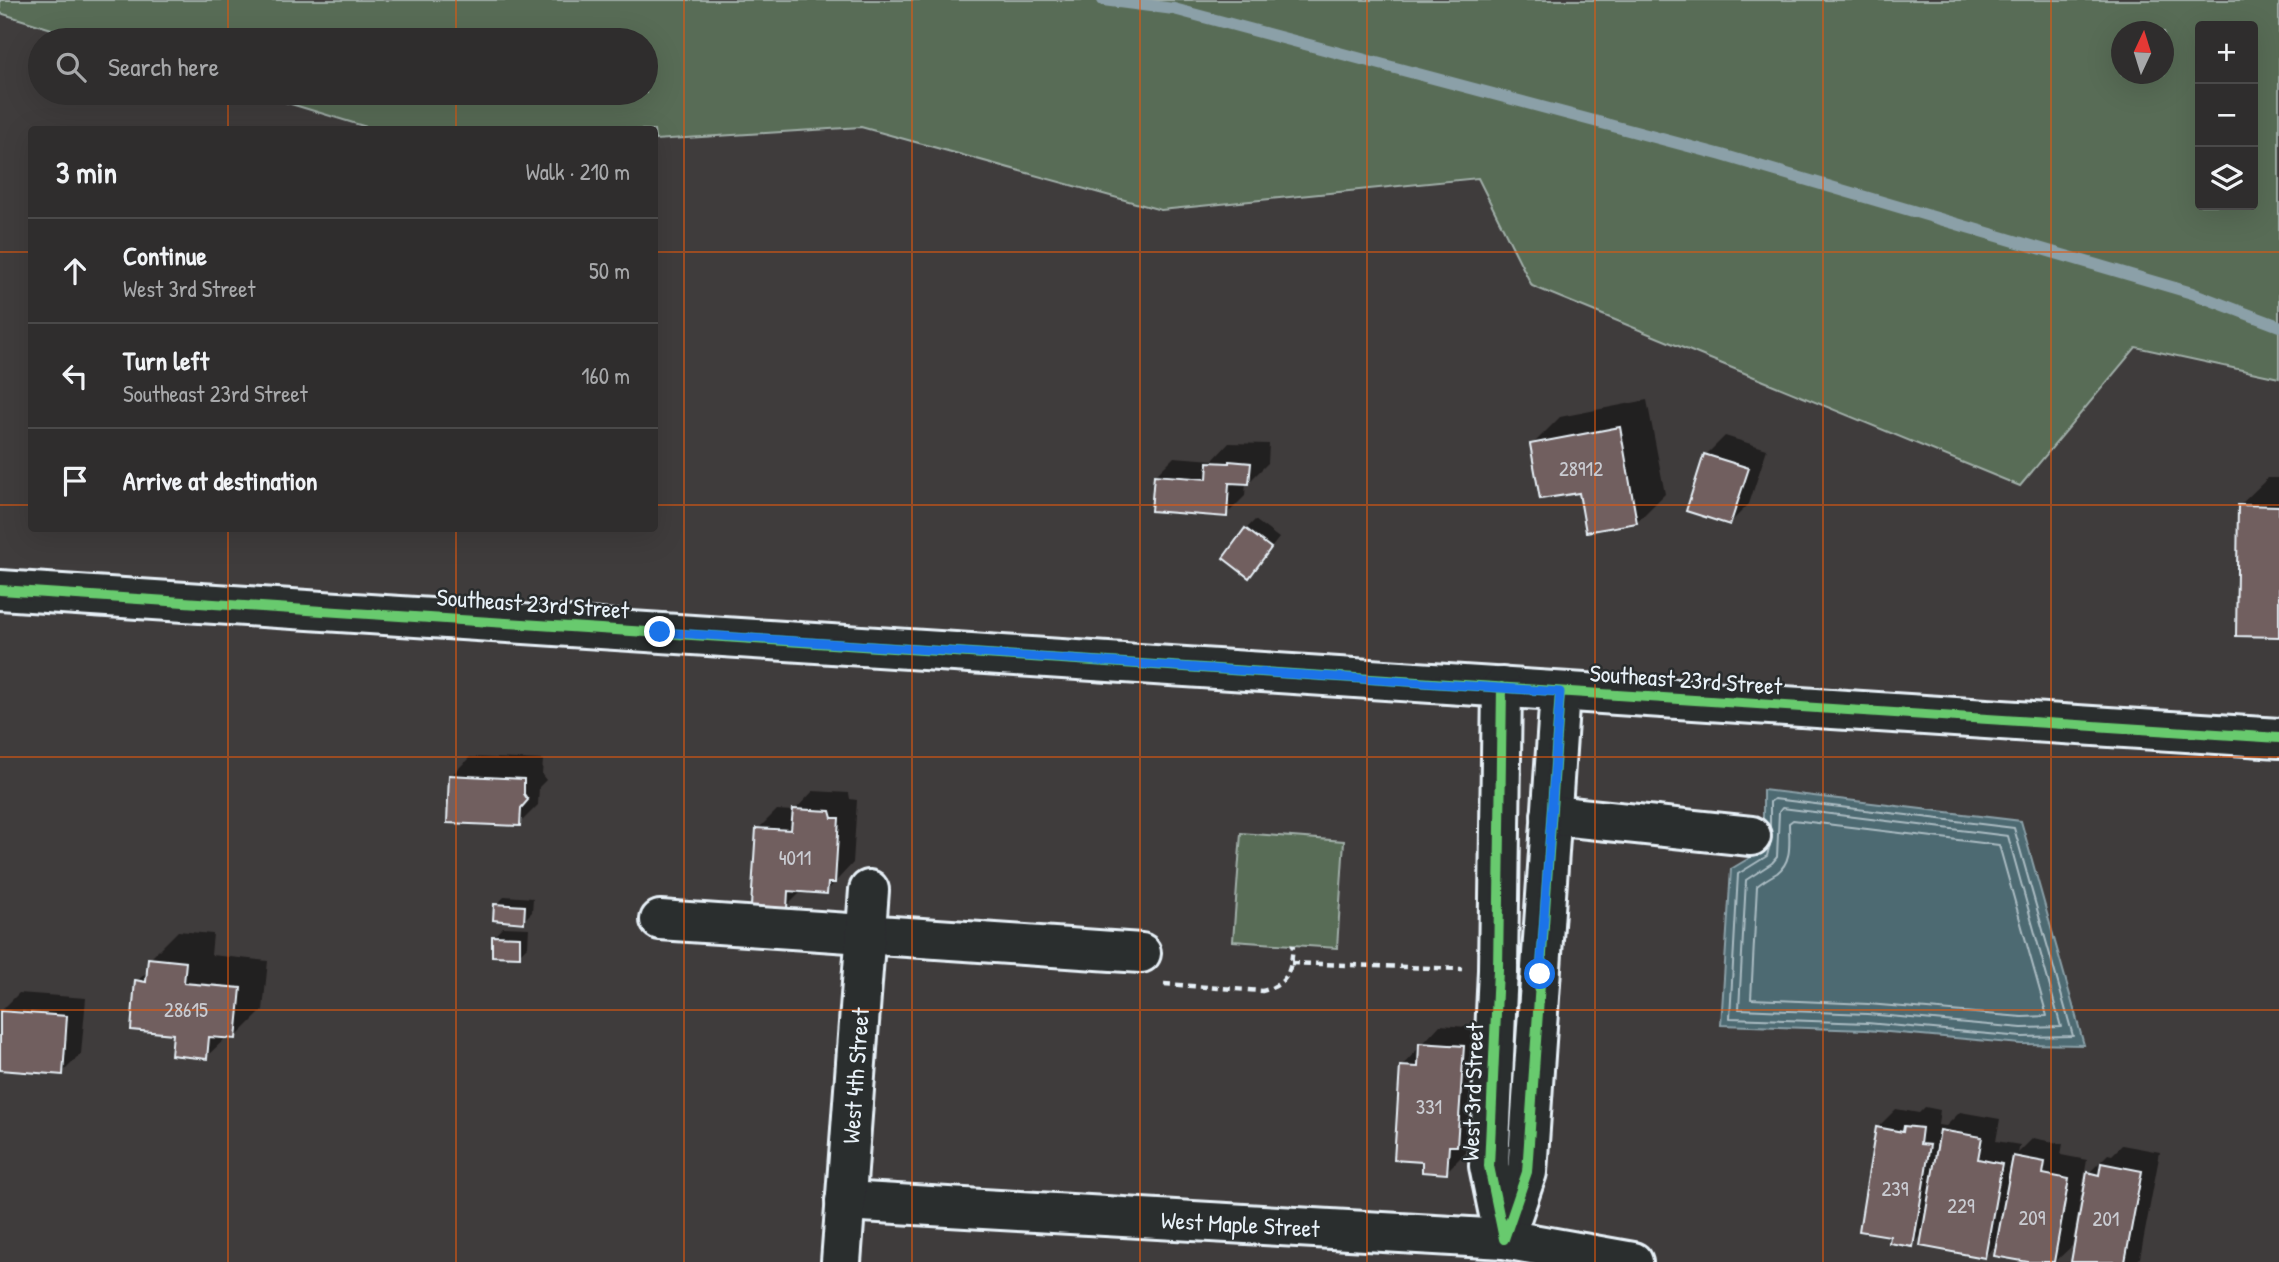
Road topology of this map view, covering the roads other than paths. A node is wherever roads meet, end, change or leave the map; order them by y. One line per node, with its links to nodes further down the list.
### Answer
1 (0, 590): 2 (street, Southeast 23rd Street)
2 (1502, 687): 3 (street, Southeast 23rd Street); 12 (street, West 3rd Street)
3 (1560, 692): 4 (street, Southeast 23rd Street); 5 (street)
4 (2279, 738)
5 (1551, 816): 6 (street); 12 (street)
6 (1751, 836)
7 (869, 890): 9 (street, West 4th Street)
8 (660, 920): 9 (street)
9 (865, 934): 10 (street); 11 (street, West 4th Street)
10 (1141, 953)
11 (845, 1201): 12 (street, West Maple Street); 13 (street, West 4th Street)
12 (1503, 1250): 14 (street, West Maple Street)
13 (841, 1262)
14 (1633, 1262)

